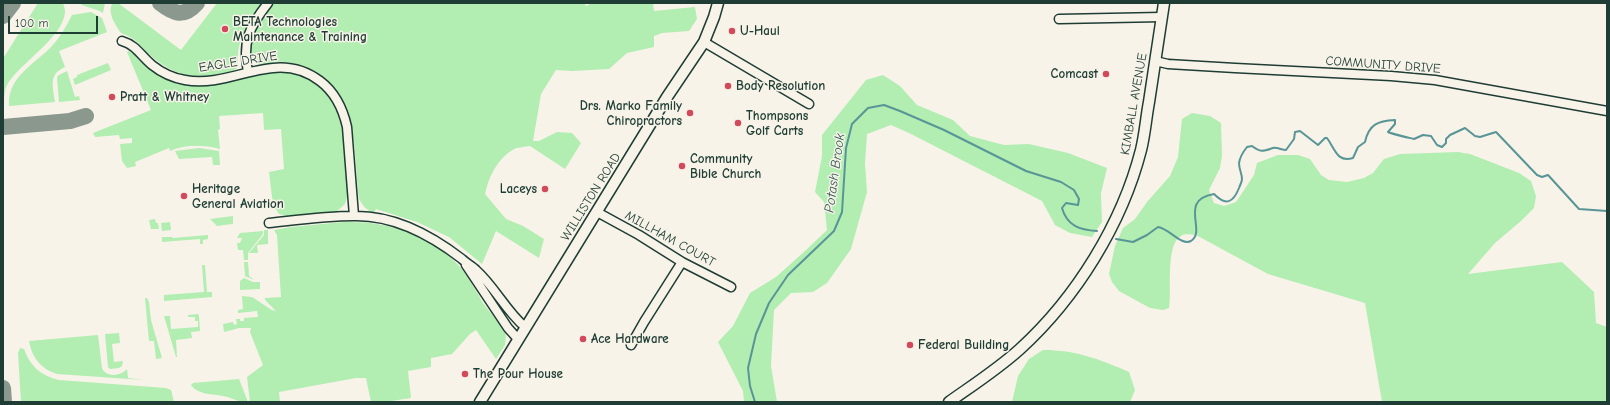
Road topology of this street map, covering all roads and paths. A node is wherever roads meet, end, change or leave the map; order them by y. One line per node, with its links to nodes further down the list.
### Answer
1 (268, 3): 9 (street)
2 (718, 3): 7 (main road, WILLISTON ROAD)
3 (1164, 3): 4 (main road, KIMBALL AVENUE)
4 (1162, 17): 5 (street); 8 (main road, KIMBALL AVENUE)
5 (1059, 18)
6 (122, 41): 9 (street, EAGLE DRIVE)
7 (704, 42): 10 (street); 12 (main road, WILLISTON ROAD)
8 (1155, 61): 11 (street, COMMUNITY DRIVE); 22 (main road, KIMBALL AVENUE)
9 (248, 72): 13 (street, EAGLE DRIVE)
10 (810, 104)
11 (1607, 111)
12 (597, 212): 16 (street, MILLHAM COURT); 18 (main road, WILLISTON ROAD)
13 (354, 216): 14 (street); 15 (street)
14 (269, 223)
15 (463, 260): 18 (street); 19 (street)
16 (682, 262): 17 (street, MILLHAM COURT); 20 (street)
17 (731, 287)
18 (525, 327): 19 (main road, WILLISTON ROAD)
19 (518, 339): 21 (main road, WILLISTON ROAD)
20 (631, 345)
21 (480, 402)
22 (949, 402)

